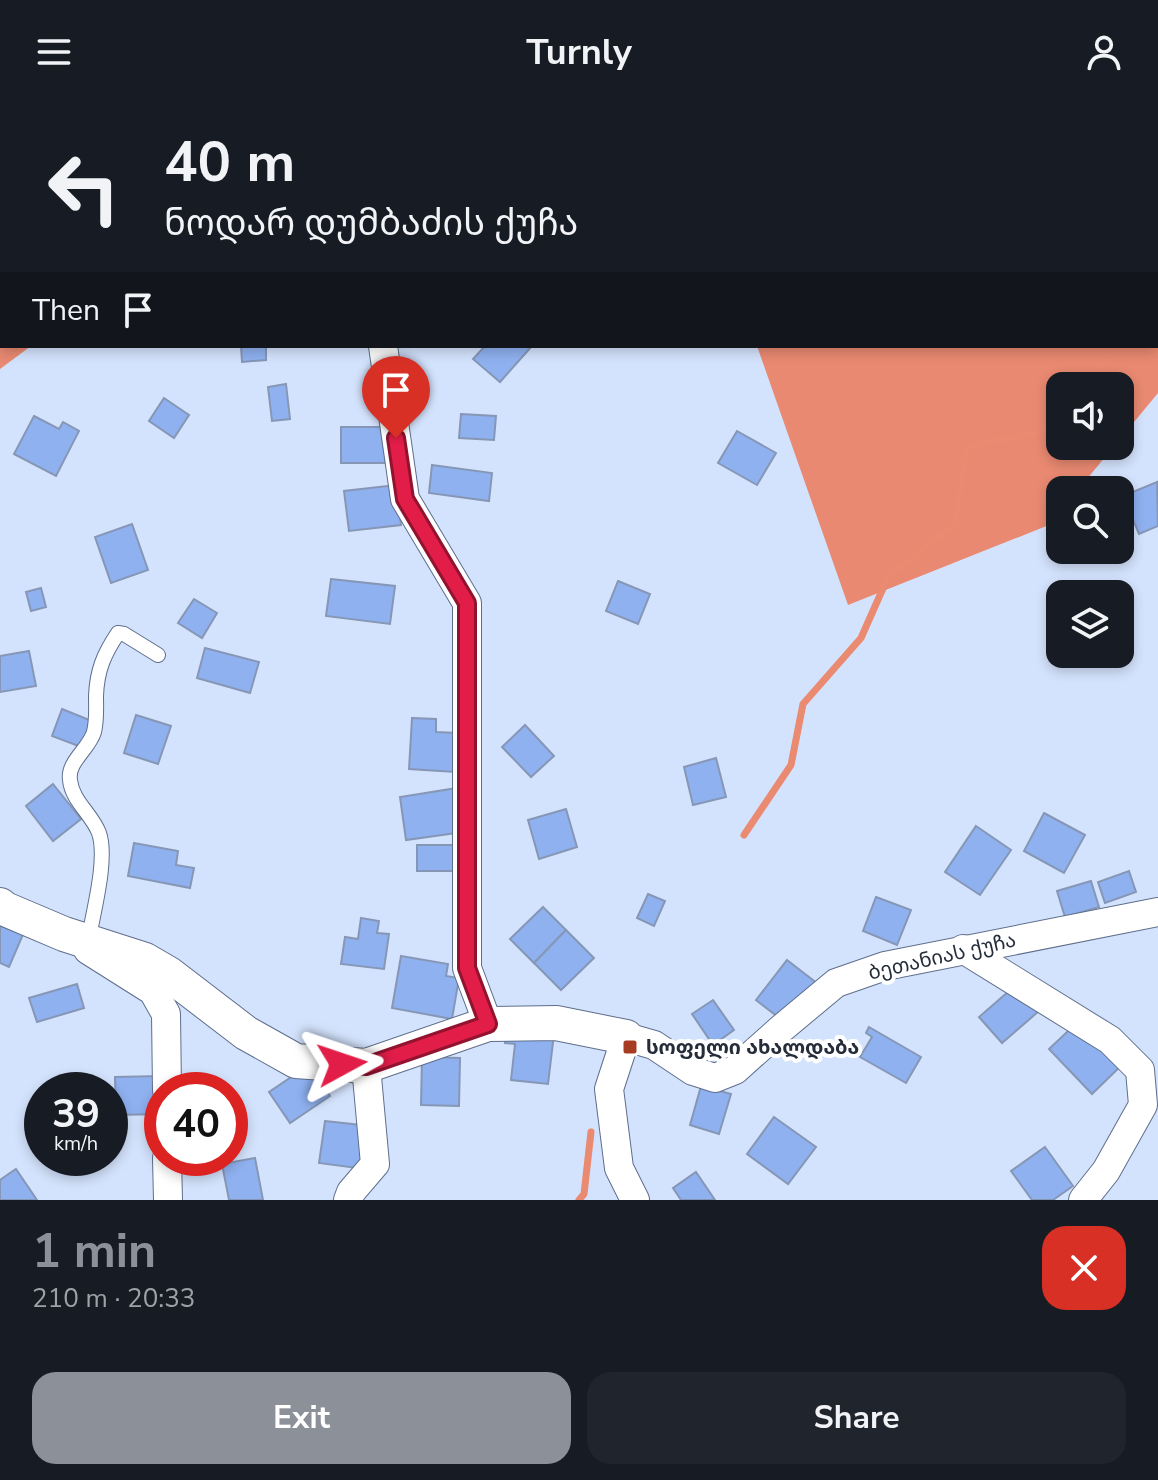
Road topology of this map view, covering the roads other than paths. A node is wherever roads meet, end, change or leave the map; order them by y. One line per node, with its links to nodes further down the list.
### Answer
1 (383, 348): 7 (street)
2 (158, 655): 5 (lane)
3 (0, 905): 5 (street)
4 (1158, 912): 6 (street, ბეთანიას ქუჩა)
5 (76, 938): 9 (street); 10 (street)
6 (963, 949): 8 (street, ბეთანიას ქუჩა); 15 (street)
7 (488, 1024): 8 (street); 9 (street)
8 (626, 1037): 14 (street)
9 (366, 1066): 13 (street)
10 (167, 1072)
11 (167, 1176): 12 (street)
12 (168, 1200)
13 (348, 1200)
14 (635, 1200)
15 (1083, 1200)

